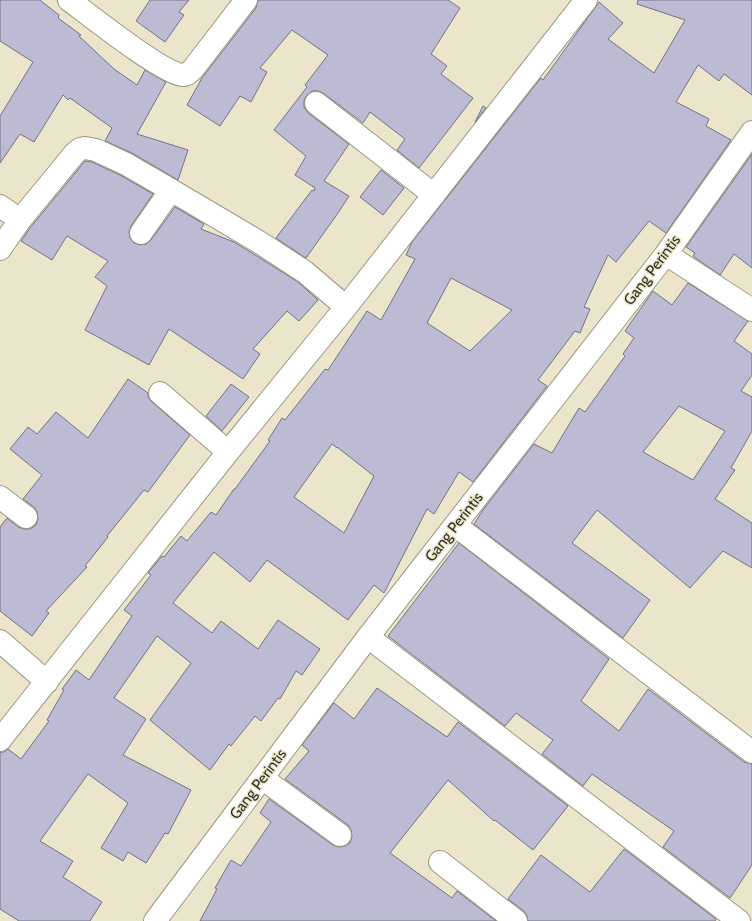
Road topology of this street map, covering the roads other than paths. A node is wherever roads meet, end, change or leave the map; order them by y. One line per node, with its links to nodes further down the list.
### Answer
1 (69, 0): 2 (street)
2 (246, 0)
3 (586, 0): 7 (street)
4 (316, 103): 7 (street)
5 (752, 132): 12 (street, Gang Perintis)
6 (171, 190): 9 (street); 10 (street); 13 (street)
7 (434, 195): 13 (street)
8 (0, 206): 9 (street)
9 (20, 220): 11 (street)
10 (141, 233)
11 (0, 249)
12 (666, 254): 14 (street); 19 (street, Gang Perintis)
13 (346, 307): 16 (street)
14 (752, 310)
15 (160, 393): 16 (street)
16 (228, 452): 22 (street)
17 (0, 497): 18 (street)
18 (26, 517)
19 (455, 525): 20 (street, Gang Perintis); 24 (street)
20 (368, 637): 25 (street, Gang Perintis); 30 (street)
21 (0, 641): 22 (street)
22 (47, 682): 23 (street)
23 (0, 740)
24 (752, 752)
25 (262, 778): 26 (street); 28 (street, Gang Perintis)
26 (340, 835)
27 (440, 862): 29 (street)
28 (155, 921)
29 (516, 921)
30 (739, 921)

